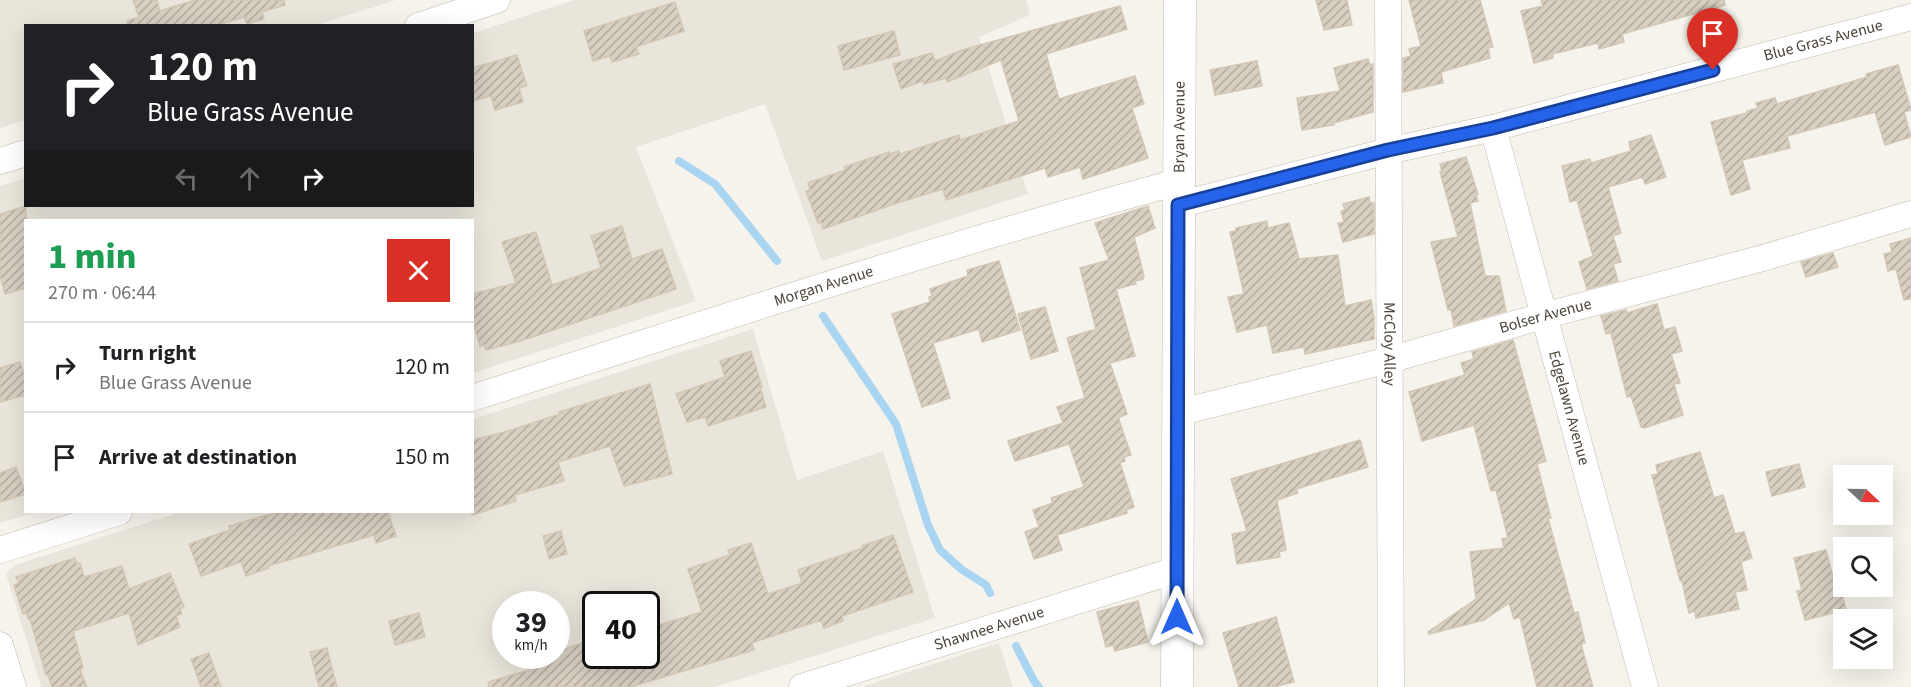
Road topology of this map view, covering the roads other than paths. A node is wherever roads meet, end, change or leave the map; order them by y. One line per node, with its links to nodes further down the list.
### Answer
1 (497, 0): 5 (street)
2 (1180, 0): 10 (street, Bryan Avenue)
3 (1388, 0): 7 (street, McCloy Alley)
4 (1911, 17): 6 (street, Blue Grass Avenue)
5 (424, 24)
6 (1493, 128): 7 (street, Blue Grass Avenue); 12 (street, Edgelawn Avenue)
7 (1388, 150): 10 (street, Blue Grass Avenue); 13 (street, McCloy Alley)
8 (24, 154): 9 (street)
9 (0, 161)
10 (1178, 194): 14 (street, Morgan Avenue); 15 (street, Bryan Avenue)
11 (1911, 214): 12 (street, Bolser Avenue)
12 (1544, 316): 13 (street, Bolser Avenue); 24 (street, Edgelawn Avenue)
13 (1389, 360): 15 (street, Bolser Avenue); 23 (street, McCloy Alley)
14 (474, 397)
15 (1177, 413): 18 (street, Bryan Avenue)
16 (116, 513): 17 (street)
17 (0, 550)
18 (1176, 570): 21 (street, Shawnee Avenue); 22 (street, Bryan Avenue)
19 (0, 645): 20 (street)
20 (13, 687)
21 (802, 687)
22 (1177, 687)
23 (1391, 687)
24 (1645, 687)

